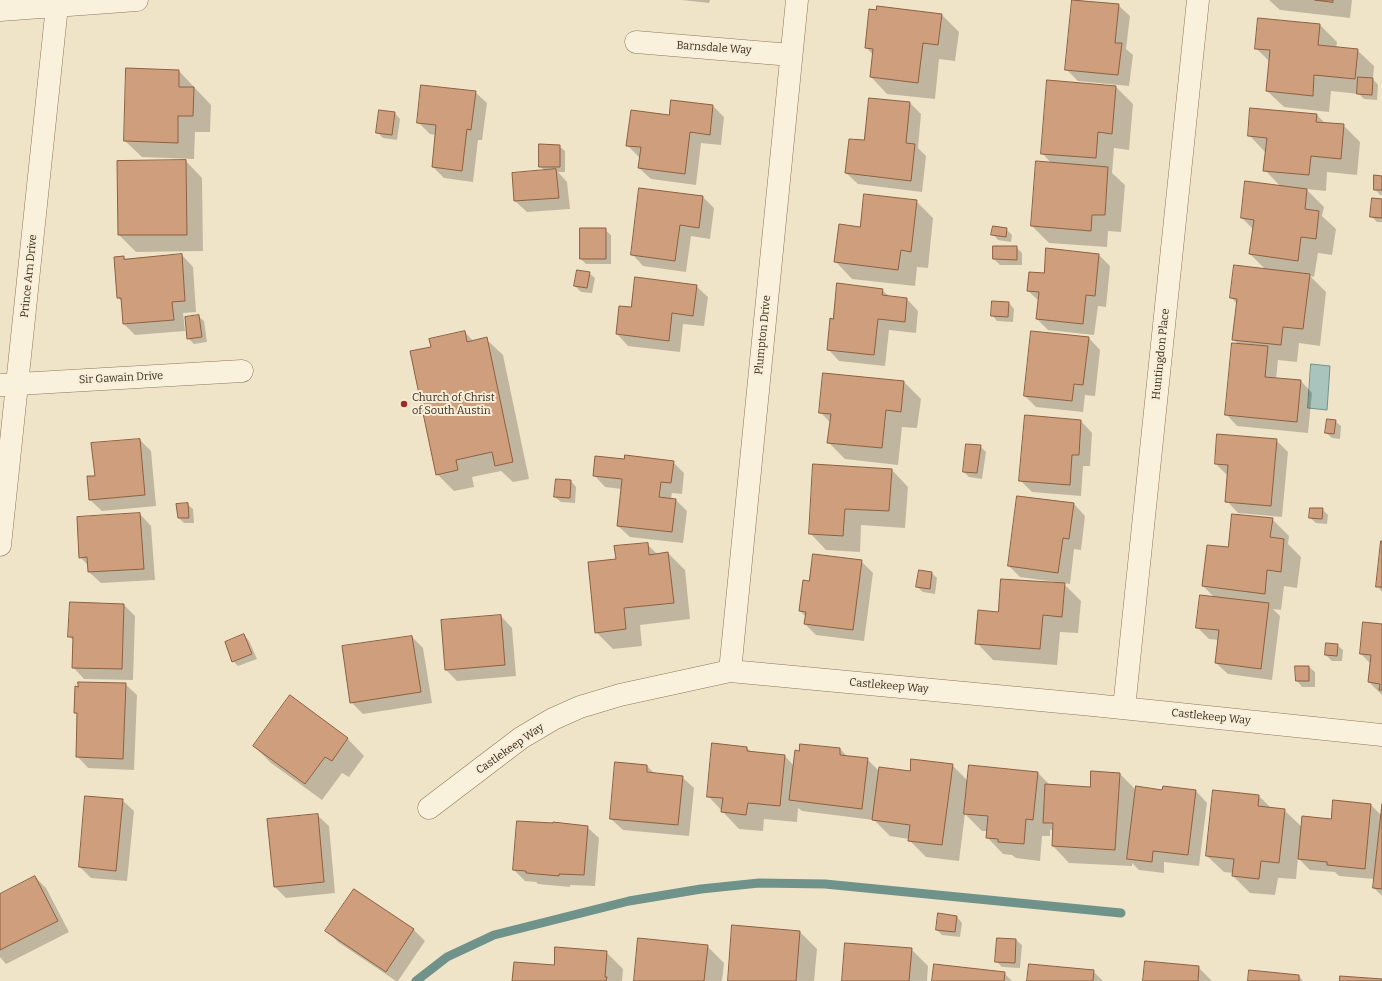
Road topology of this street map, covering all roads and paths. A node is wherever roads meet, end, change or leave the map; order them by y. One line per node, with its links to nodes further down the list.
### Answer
1 (137, 0): 4 (street)
2 (797, 0): 7 (street, Plumpton Drive)
3 (1198, 0): 12 (street, Huntingdon Place)
4 (57, 6): 5 (street); 9 (street, Prince Arn Drive)
5 (0, 10)
6 (636, 42): 7 (street, Barnsdale Way)
7 (791, 55): 11 (street, Plumpton Drive)
8 (242, 371): 9 (street, Sir Gawain Drive)
9 (9, 384): 10 (street, Prince Arn Drive)
10 (0, 546)
11 (730, 671): 12 (street, Castlekeep Way); 14 (street, Castlekeep Way)
12 (1124, 708): 13 (street, Castlekeep Way)
13 (1382, 735)
14 (429, 808)

